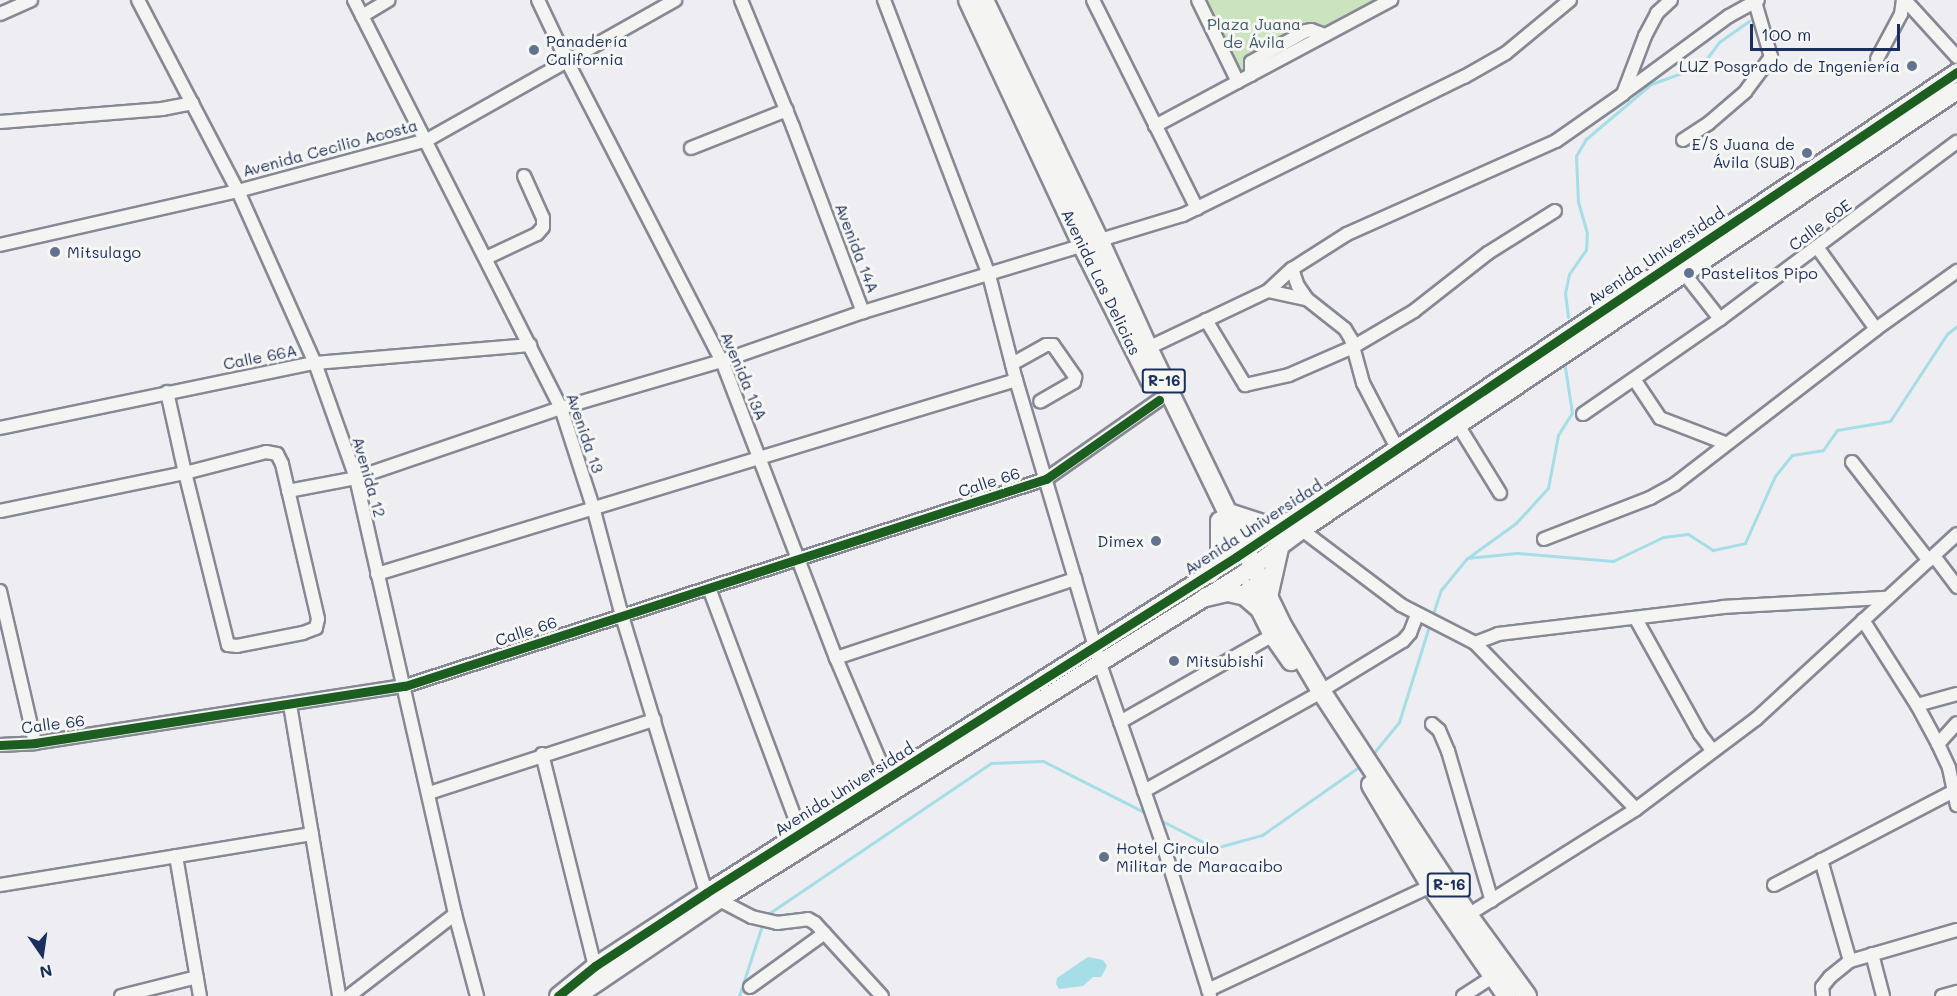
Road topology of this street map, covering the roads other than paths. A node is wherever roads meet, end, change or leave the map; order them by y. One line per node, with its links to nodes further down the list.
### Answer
1 (31, 0): 18 (street)
2 (138, 0): 27 (street, Avenida 12)
3 (354, 0): 19 (street, Avenida 13)
4 (389, 0): 19 (street)
5 (538, 0): 21 (street, Avenida 13A)
6 (675, 0): 21 (street, Avenida Cecilio Acosta)
7 (741, 0): 28 (street, Avenida 14A)
8 (884, 0): 46 (street)
9 (968, 0): 40 (main road, Avenida Las Delicias / R-16)
10 (984, 0): 40 (main road, R-16)
11 (1093, 0): 30 (street)
12 (1198, 0): 24 (street)
13 (1392, 0): 24 (street)
14 (1570, 0): 37 (street, Avenida 14A)
15 (1671, 0): 26 (street)
16 (1904, 0): 20 (street); 22 (street)
17 (1757, 1): 26 (street); 32 (street)
18 (0, 14)
19 (362, 16): 31 (street, Avenida 13)
20 (1957, 57)
21 (566, 59): 31 (street, Avenida Cecilio Acosta); 56 (street, Avenida 13A)
22 (1877, 59)
23 (1957, 72): 43 (street, Avenida Universidad)
24 (1238, 82): 30 (street)
25 (1957, 91): 43 (street, Avenida Universidad)
26 (1623, 93): 44 (street)
27 (192, 103): 29 (street); 36 (street, Avenida 12)
28 (786, 110): 34 (street); 49 (street, Avenida 14A)
29 (0, 122)
30 (1155, 126): 37 (street)
31 (427, 140): 36 (street, Avenida Cecilio Acosta); 42 (street, Avenida 13)
32 (1683, 140)
33 (1957, 142): 41 (street, Calle 60E)
34 (691, 148)
35 (524, 176): 42 (street)
36 (238, 191): 39 (street, Avenida Cecilio Acosta); 57 (street, Avenida 12)
37 (1197, 209): 40 (street, Avenida 14A)
38 (1555, 212): 54 (street)
39 (0, 244)
40 (1091, 244): 46 (street, Avenida 14A); 55 (main road, R-16); 62 (main road, Avenida Las Delicias / R-16)
41 (1817, 247): 50 (street, Calle 60E); 52 (street)
42 (486, 258): 53 (street, Avenida 13)
43 (1680, 267): 50 (street); 66 (street, Avenida Universidad); 69 (street, Avenida Universidad)
44 (1292, 269): 47 (street); 48 (street)
45 (1957, 271): 52 (street)
46 (989, 275): 49 (street, Avenida 14A); 58 (street)
47 (1268, 291): 48 (street); 51 (street)
48 (1307, 299): 54 (street)
49 (863, 312): 56 (street)
50 (1720, 319): 59 (street, Calle 60E)
51 (1206, 320): 54 (street); 55 (street)
52 (1876, 329): 68 (street)
53 (530, 345): 57 (street, Calle 66A); 64 (street, Avenida 13)
54 (1353, 347): 69 (street)
55 (1148, 348): 79 (main road, R-16)
56 (722, 361): 64 (street); 70 (street, Avenida 13A)
57 (315, 363): 61 (street, Calle 66A); 73 (street, Avenida 12)
58 (1012, 364): 60 (street); 63 (street)
59 (1634, 379): 65 (street, Calle 60E); 68 (street)
60 (1016, 380): 70 (street); 74 (street)
61 (167, 392): 67 (street, Calle 66A); 72 (street)
62 (1159, 400): 74 (street, Calle 66); 79 (main road, Avenida Las Delicias / R-16)
63 (1040, 402)
64 (561, 408): 73 (street); 77 (street, Avenida 13)
65 (1583, 414)
66 (1458, 425): 76 (street); 80 (street, Avenida Universidad)
67 (0, 428)
68 (1725, 443): 82 (street)
69 (1397, 448): 80 (street, Avenida Universidad)
70 (760, 457): 77 (street); 85 (street, Avenida 13A)
71 (1852, 462): 84 (street)
72 (185, 473): 75 (street); 75 (street); 78 (street)
73 (356, 478): 75 (street); 87 (street, Avenida 12)
74 (1046, 479): 85 (street, Calle 66); 89 (street)
75 (288, 491)
76 (1500, 494)
77 (593, 507): 87 (street); 96 (street, Avenida 13)
78 (0, 511)
79 (1224, 517): 80 (main road); 86 (main road, Avenida Las Delicias / R-16); 88 (main road)
80 (1296, 526): 83 (street, Avenida Universidad); 86 (street, Avenida Universidad); 97 (street)
81 (1957, 534): 84 (street)
82 (1544, 539)
83 (1279, 548): 86 (street, Avenida Universidad); 95 (main road)
84 (1932, 558): 90 (street); 94 (street)
85 (800, 559): 91 (street, Calle 66); 103 (street, Avenida 13A)
86 (1244, 562): 88 (street, Avenida Universidad); 93 (street, Avenida Universidad); 95 (main road, Avenida Las Delicias / R-16)
87 (377, 574): 104 (street, Avenida 12)
88 (1210, 574): 102 (street, Avenida Universidad)
89 (1075, 579): 102 (street); 103 (street)
90 (1957, 587)
91 (709, 588): 96 (street, Calle 66); 126 (street)
92 (0, 591): 113 (street)
93 (1206, 597): 95 (main road); 102 (street, Avenida Universidad)
94 (1887, 598): 98 (street); 99 (street)
95 (1264, 603): 100 (main road, Avenida Las Delicias / R-16); 105 (main road, R-16)
96 (622, 616): 104 (street, Calle 66); 109 (street, Avenida 13)
97 (1426, 619): 101 (street); 105 (street)
98 (1636, 619): 101 (street); 116 (street)
99 (1863, 620): 108 (street); 116 (street)
100 (1273, 636): 105 (main road, Avenida Las Delicias / R-16); 110 (street)
101 (1475, 643): 124 (street)
102 (1098, 656): 110 (street); 119 (street, Avenida Universidad); 132 (street, Avenida Universidad)
103 (836, 658): 119 (street, Avenida 13A)
104 (405, 686): 107 (street, Calle 66); 121 (street, Avenida 12)
105 (1317, 693): 118 (main road, Avenida Las Delicias / R-16); 122 (street)
106 (1957, 694): 108 (street)
107 (290, 705): 113 (street, Calle 66); 125 (street)
108 (1917, 705): 114 (street)
109 (654, 720): 117 (street); 132 (street, Avenida 13)
110 (1120, 722): 122 (street)
111 (1957, 723): 114 (street)
112 (1432, 724): 133 (street)
113 (35, 743): 115 (street, Calle 66)
114 (1938, 744): 120 (street)
115 (0, 746)
116 (1713, 751): 124 (street)
117 (542, 754): 121 (street); 140 (street)
118 (1371, 775): 131 (main road, R-16); 135 (main road, R-16)
119 (888, 780): 126 (street, Avenida Universidad)
120 (1954, 790): 123 (street); 128 (street)
121 (429, 793): 134 (street, Avenida 12)
122 (1144, 793): 145 (street)
123 (1957, 805)
124 (1635, 809): 133 (street)
125 (312, 834): 127 (street); 149 (street)
126 (801, 834): 132 (street, Avenida Universidad)
127 (176, 856): 129 (street); 141 (street)
128 (1821, 860): 130 (street); 139 (street)
129 (0, 885)
130 (1774, 885)
131 (1431, 886): 142 (main road, R-16); 145 (street)
132 (712, 896): 137 (street); 140 (street, Avenida Universidad); 153 (street, Avenida Universidad)
133 (1492, 901): 135 (street)
134 (455, 914): 150 (street); 151 (street, Avenida 12)
135 (1468, 915): 156 (main road, R-16)
136 (1957, 930): 138 (street)
137 (825, 933): 143 (street); 146 (street)
138 (1872, 954): 139 (street); 158 (street)
139 (1851, 961): 157 (street)
140 (595, 966): 152 (street, Avenida Universidad)
141 (197, 977): 147 (street); 148 (street)
142 (1492, 977): 154 (street); 155 (main road, R-16)
143 (750, 987)
144 (1957, 992): 159 (street)
145 (1209, 993)
146 (879, 995)
147 (121, 996)
148 (201, 996)
149 (339, 996)
150 (349, 996)
151 (477, 996)
152 (558, 996)
153 (578, 996)
154 (1463, 996)
155 (1507, 996)
156 (1527, 996)
157 (1823, 996)
158 (1883, 996)
159 (1943, 996)

